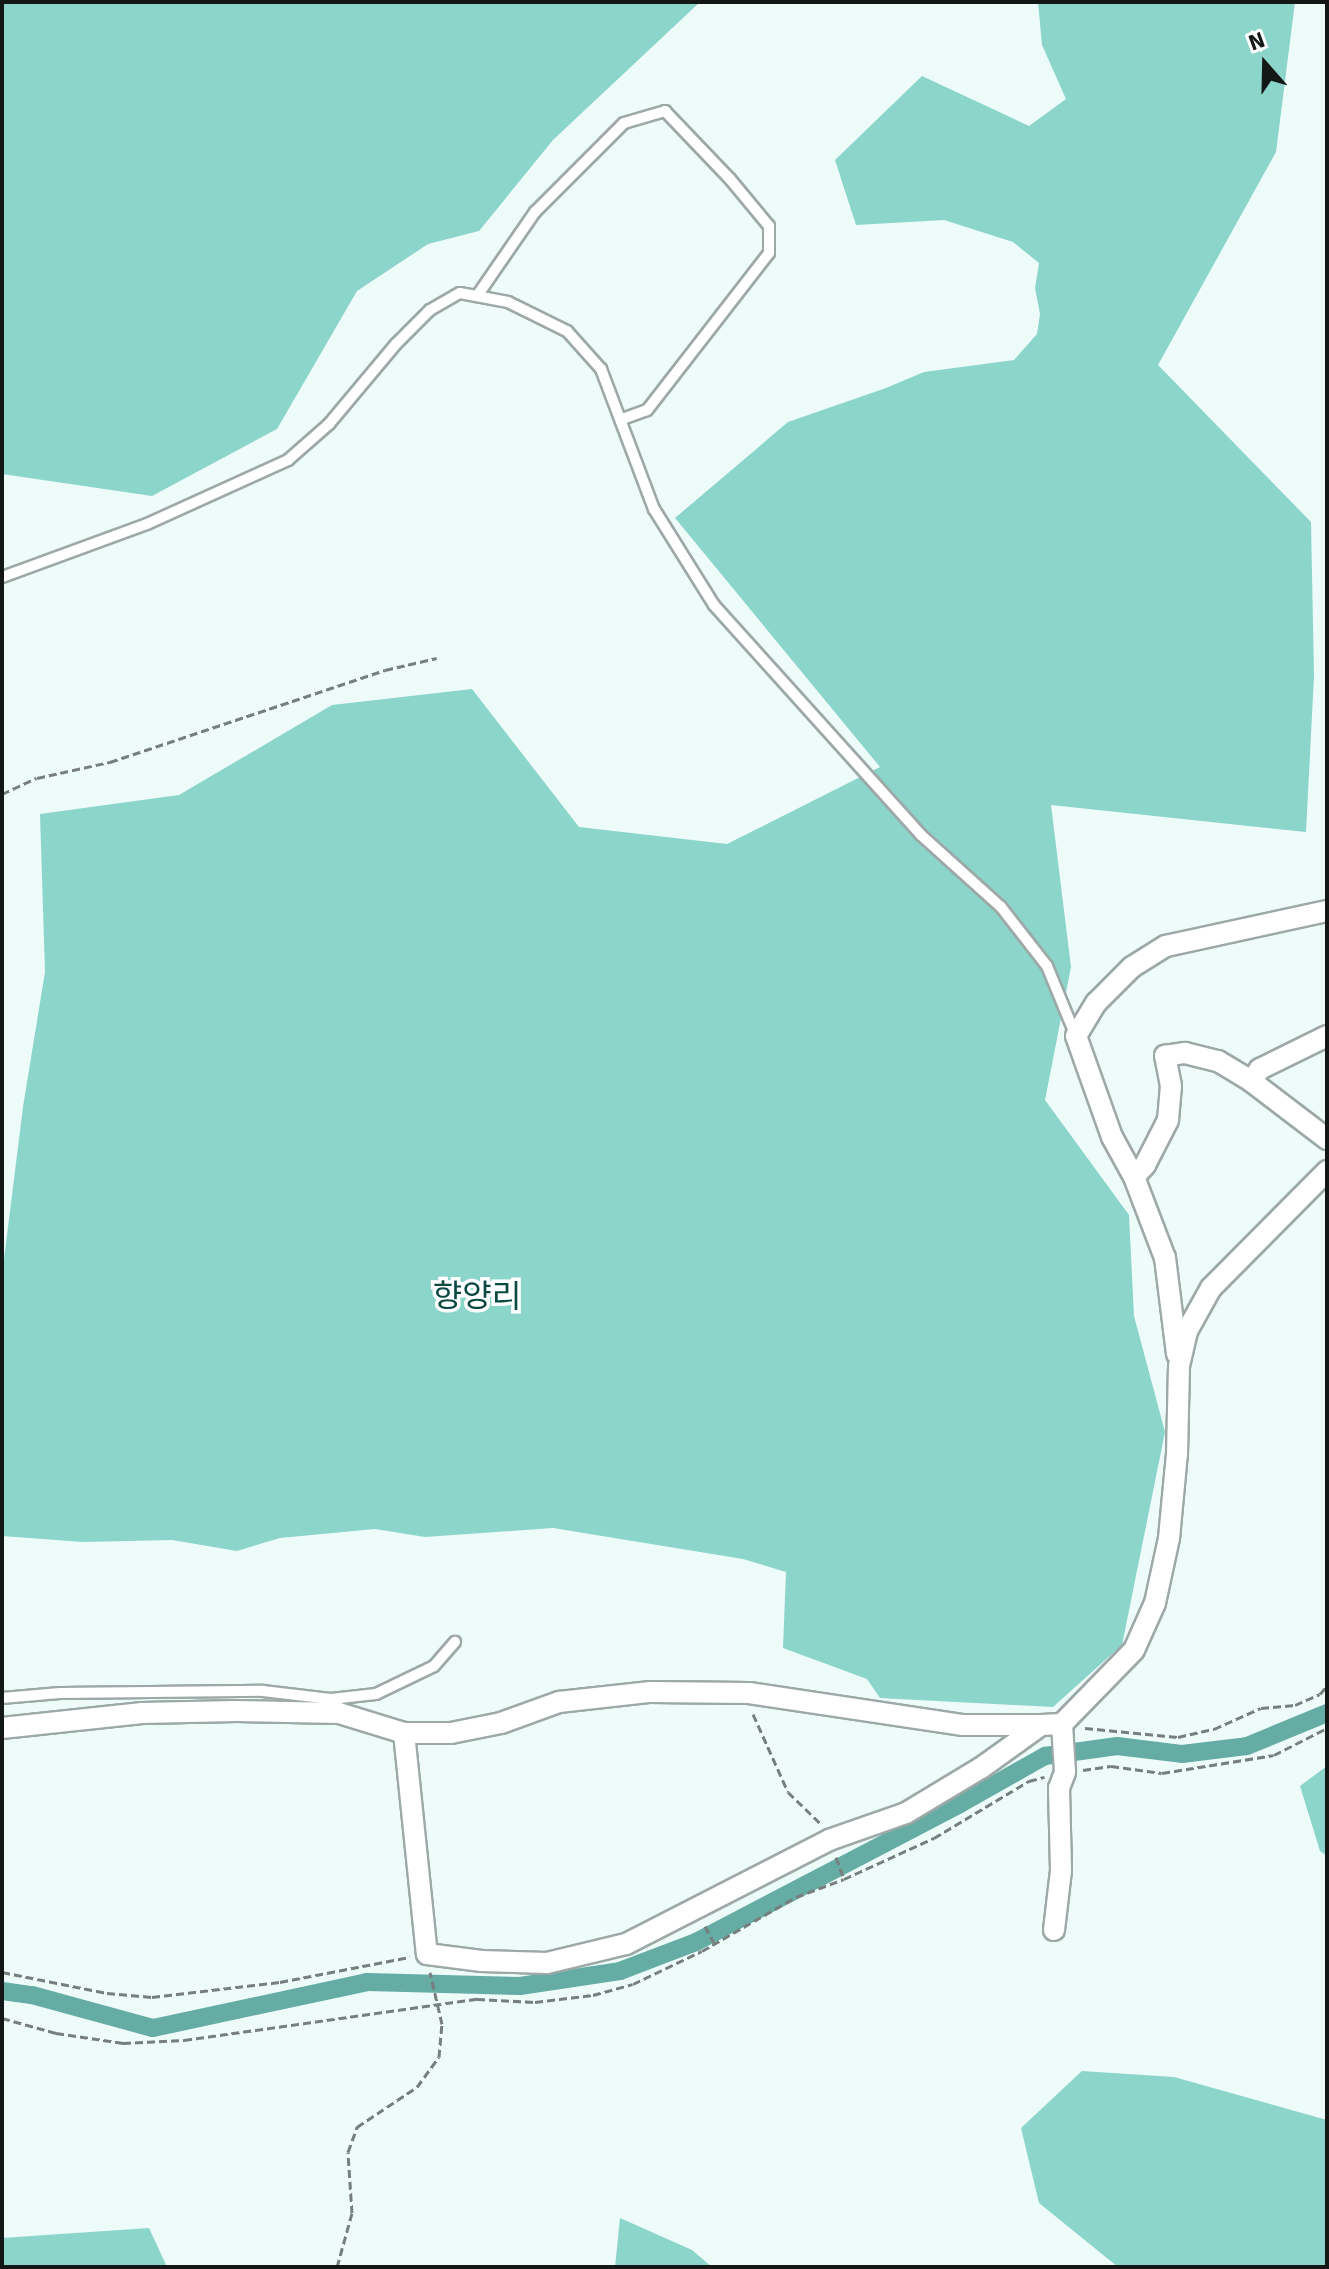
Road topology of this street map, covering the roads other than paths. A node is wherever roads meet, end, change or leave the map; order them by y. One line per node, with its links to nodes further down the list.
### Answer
1 (477, 296): 2 (lane); 2 (lane); 3 (lane)
2 (622, 419): 5 (lane)
3 (2, 577)
4 (1327, 911): 5 (street)
5 (1076, 1036): 10 (street)
6 (1327, 1036): 7 (street)
7 (1251, 1081): 8 (street); 10 (street)
8 (1327, 1139)
9 (1327, 1171): 11 (street)
10 (1134, 1177): 11 (street)
11 (1179, 1366): 15 (street)
12 (455, 1642): 13 (lane)
13 (2, 1698)
14 (1041, 1725): 15 (street); 17 (street); 17 (street)
15 (1062, 1725): 18 (street)
16 (2, 1728): 17 (street)
17 (404, 1733)
18 (1054, 1930)

